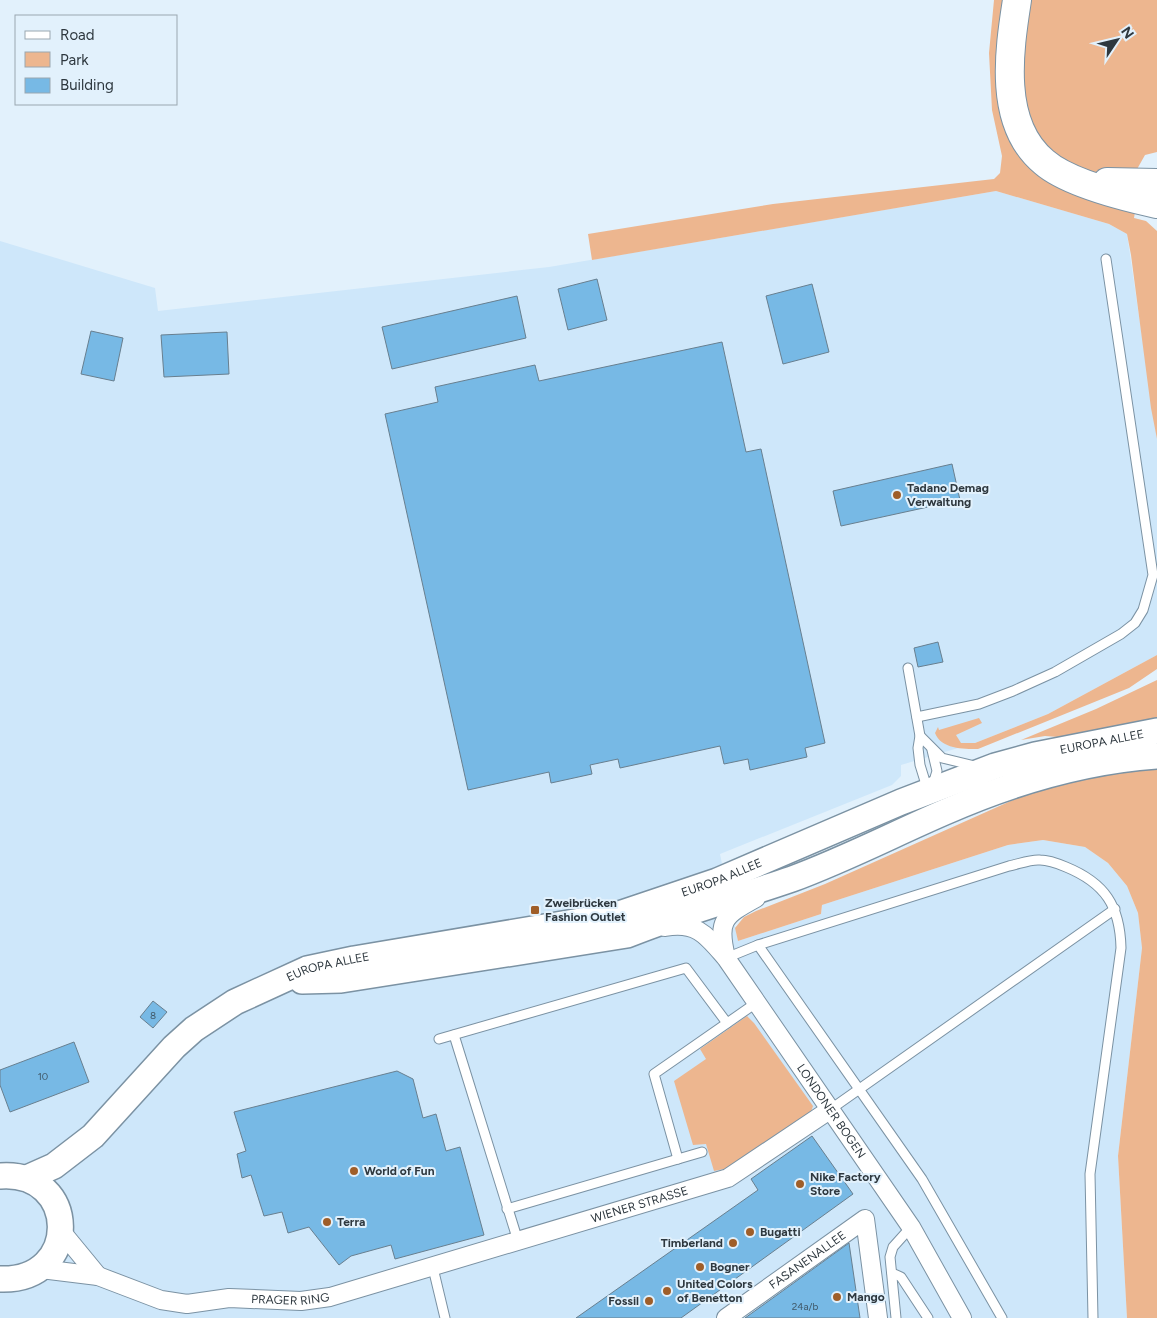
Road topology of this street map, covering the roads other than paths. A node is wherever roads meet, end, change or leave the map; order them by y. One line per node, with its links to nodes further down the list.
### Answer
1 (1017, 0): 3 (highway)
2 (1152, 179): 3 (highway)
3 (1083, 182): 4 (highway)
4 (1157, 204)
5 (1106, 259): 7 (lane)
6 (908, 668): 7 (lane)
7 (917, 717): 9 (lane)
8 (1157, 731): 12 (main road, EUROPA ALLEE)
9 (920, 736): 10 (lane); 13 (lane)
10 (932, 750): 12 (lane); 13 (lane)
11 (1157, 756): 14 (main road, EUROPA ALLEE)
12 (994, 766): 13 (main road, EUROPA ALLEE)
13 (917, 811): 14 (main road, EUROPA ALLEE); 14 (lane); 15 (main road, EUROPA ALLEE); 20 (main road, EUROPA ALLEE)
14 (946, 811)
15 (793, 879): 17 (main road, EUROPA ALLEE); 19 (street, LONDONER BOGEN)
16 (1115, 909): 18 (lane); 25 (lane); 49 (lane)
17 (627, 935): 19 (street, LONDONER BOGEN); 20 (main road, EUROPA ALLEE)
18 (758, 945): 19 (lane); 25 (lane)
19 (726, 958): 21 (street, LONDONER BOGEN)
20 (274, 984): 27 (main road, EUROPA ALLEE)
21 (756, 1003): 22 (lane); 26 (street, LONDONER BOGEN)
22 (727, 1023): 23 (lane); 29 (lane)
23 (454, 1035): 24 (lane); 33 (lane)
24 (438, 1040)
25 (859, 1089): 26 (lane); 48 (lane)
26 (830, 1110): 34 (street, LONDONER BOGEN); 36 (street, WIENER STRASSE)
27 (93, 1136): 31 (main road, EUROPA ALLEE); 32 (main road, EUROPA ALLEE)
28 (702, 1152): 29 (lane)
29 (678, 1159): 33 (lane)
30 (0, 1175): 31 (main road)
31 (27, 1178): 32 (main road)
32 (56, 1205): 35 (main road)
33 (507, 1209): 36 (lane)
34 (911, 1227): 39 (lane); 47 (street, LONDONER BOGEN)
35 (61, 1231): 38 (main road); 40 (street)
36 (518, 1241): 37 (street, WIENER STRASSE)
37 (433, 1268): 40 (street, PRAGER RING); 42 (lane)
38 (41, 1269): 40 (street); 41 (main road)
39 (892, 1273): 45 (lane); 46 (lane)
40 (98, 1276)
41 (0, 1279)
42 (445, 1318)
43 (726, 1318): 44 (street, FASANENALLEE)
44 (878, 1318)
45 (896, 1318)
46 (928, 1318)
47 (962, 1318)
48 (1002, 1318)
49 (1093, 1318)

